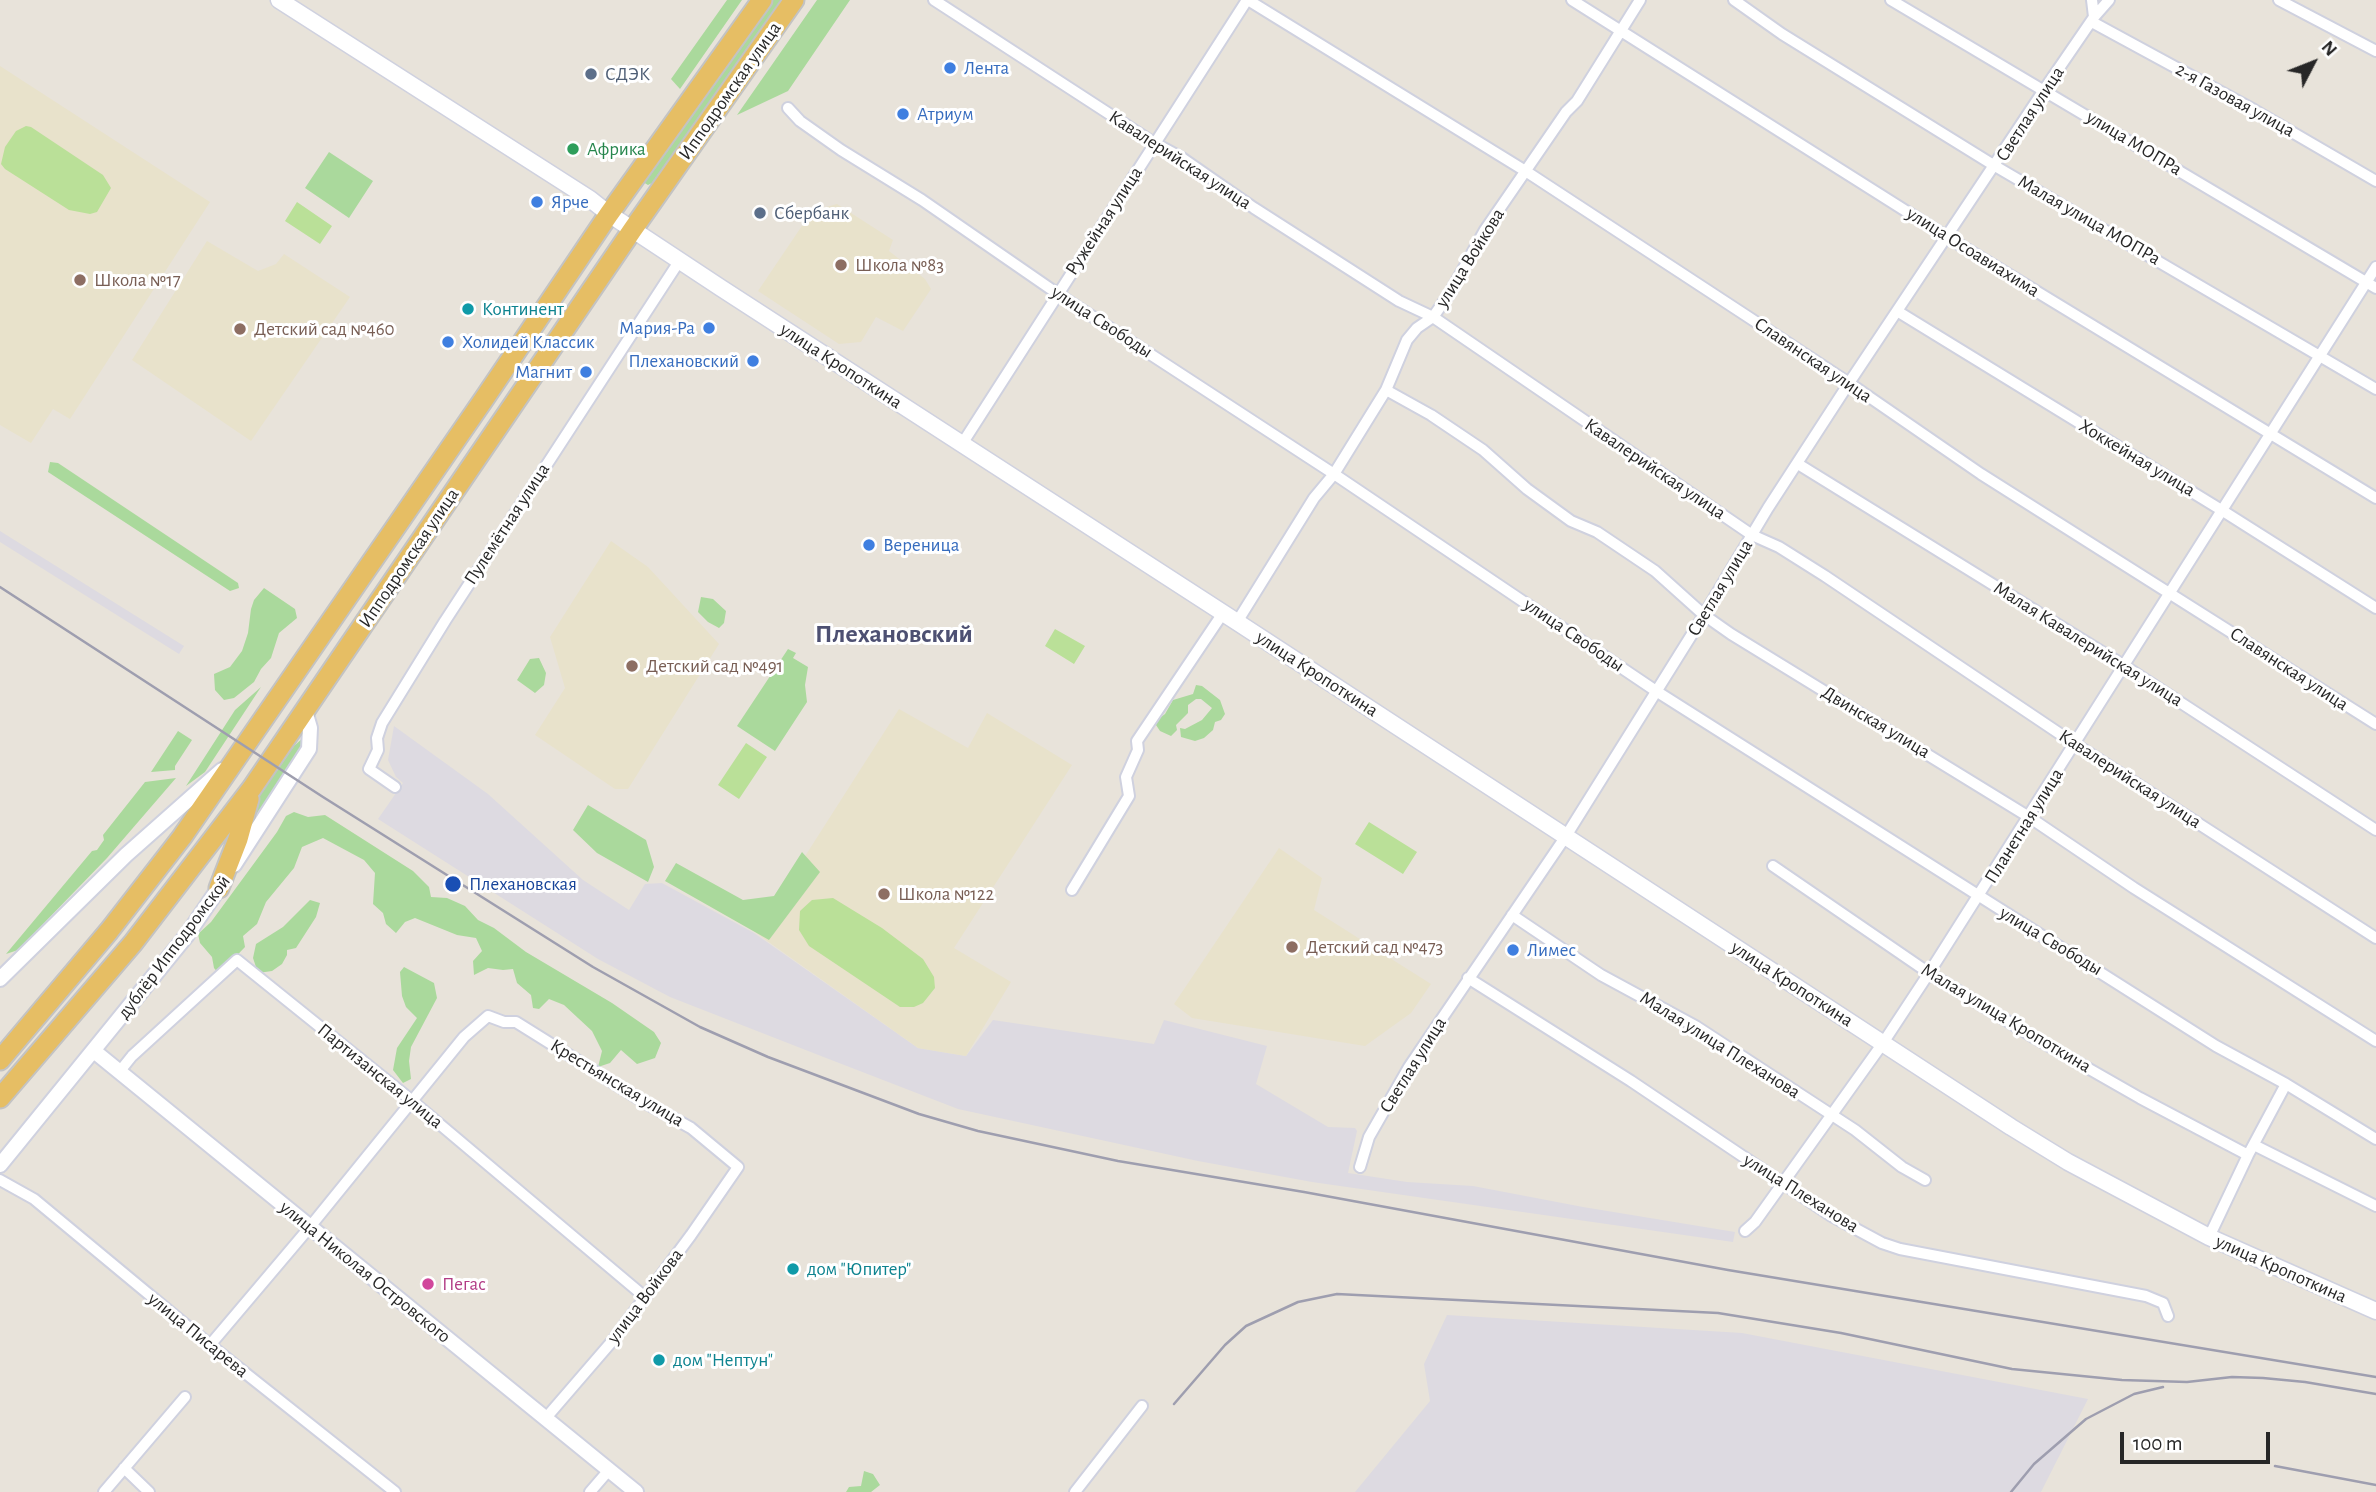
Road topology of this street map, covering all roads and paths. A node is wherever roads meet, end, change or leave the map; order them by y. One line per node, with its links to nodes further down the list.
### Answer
1 (279, 0): 22 (main road, улица Кропоткина)
2 (762, 0): 22 (highway, Ипподромская улица)
3 (794, 0): 23 (highway, Ипподромская улица)
4 (934, 0): 18 (street, Кавалерийская улица)
5 (1247, 0): 18 (street, Ружейная улица); 20 (street, Славянская улица)
6 (1572, 0): 14 (street, улица Осоавиахима)
7 (1640, 0): 14 (street, улица Войкова)
8 (1734, 0): 19 (street, Малая улица МОПРа)
9 (1891, 0): 16 (street, улица МОПРа)
10 (2092, 0): 13 (street)
11 (2109, 0): 13 (street, Светлая улица)
12 (2279, 0): 15 (street)
13 (2093, 19): 16 (street, Светлая улица); 21 (street, 2-я Газовая улица)
14 (1620, 30): 20 (street, улица Войкова); 24 (street, улица Осоавиахима)
15 (2376, 51)
16 (2044, 90): 19 (street, Светлая улица); 27 (street, улица МОПРа)
17 (788, 108): 28 (street, улица Свободы)
18 (1154, 143): 28 (street, Ружейная улица); 30 (street, Кавалерийская улица)
19 (1996, 166): 24 (street, Светлая улица); 31 (street, Малая улица МОПРа)
20 (1527, 172): 30 (street, улица Войкова); 32 (street, Славянская улица)
21 (2376, 181)
22 (609, 214): 23 (main road, улица Кропоткина); 51 (highway, Ипподромская улица)
23 (633, 229): 25 (main road, улица Кропоткина); 48 (highway, Ипподромская улица)
24 (1947, 237): 29 (street, Светлая улица); 35 (street, улица Осоавиахима)
25 (680, 260): 36 (main road, улица Кропоткина); 52 (street, Пулемётная улица)
26 (2376, 267): 27 (street, Планетная улица)
27 (2371, 285): 31 (street, Планетная улица)
28 (1058, 294): 36 (street, Ружейная улица); 38 (street, улица Свободы)
29 (1896, 311): 32 (street, Светлая улица); 40 (street, Хоккейная улица)
30 (1433, 317): 34 (street, улица Войкова); 41 (street, Кавалерийская улица)
31 (2318, 356): 33 (street, Малая улица МОПРа); 35 (street, Планетная улица)
32 (1849, 383): 37 (street, Светлая улица); 42 (street, Славянская улица)
33 (2376, 389)
34 (1386, 390): 38 (street, улица Войкова); 44 (street, Двинская улица)
35 (2271, 433): 39 (street, улица Осоавиахима); 40 (street, Планетная улица)
36 (962, 444): 45 (main road, улица Кропоткина)
37 (1798, 464): 41 (street, Светлая улица); 46 (street, Малая Кавалерийская улица)
38 (1334, 474): 45 (street, улица Войкова); 47 (street, улица Свободы)
39 (2376, 498)
40 (2223, 510): 42 (street, Планетная улица); 43 (street, Хоккейная улица)
41 (1752, 535): 44 (street, Светлая улица); 50 (street, Кавалерийская улица)
42 (2170, 593): 46 (street, Планетная улица); 49 (street, Славянская улица)
43 (2376, 607)
44 (1704, 615): 47 (street, Светлая улица); 54 (street, Двинская улица)
45 (1230, 617): 56 (main road, улица Кропоткина); 59 (street, улица Войкова)
46 (2123, 665): 50 (street, Планетная улица); 55 (street, Малая Кавалерийская улица)
47 (1656, 691): 56 (street, Светлая улица); 60 (street, улица Свободы)
48 (305, 711): 53 (highway, Ипподромская улица); 58 (street, дублёр Ипподромской)
49 (2376, 724)
50 (2075, 744): 54 (street, Планетная улица); 62 (street, Кавалерийская улица)
51 (234, 759): 63 (street); 69 (highway, Ипподромская улица)
52 (394, 786)
53 (252, 788): 58 (highway); 72 (highway, Ипподромская улица)
54 (2029, 817): 60 (street, Планетная улица); 66 (street, Двинская улица)
55 (2376, 830)
56 (1566, 836): 61 (street, Светлая улица); 67 (main road, улица Кропоткина)
57 (1773, 866): 64 (street, Малая улица Кропоткина)
58 (219, 887): 68 (street, дублёр Ипподромской)
59 (1072, 890)
60 (1979, 897): 64 (street, Планетная улица); 71 (street, улица Свободы)
61 (1511, 915): 65 (street, Светлая улица); 74 (street, Малая улица Плеханова)
62 (2376, 938)
63 (2, 973)
64 (1930, 973): 67 (street, Планетная улица); 76 (street, Малая улица Кропоткина)
65 (1468, 978): 79 (street, Светлая улица); 82 (street, улица Плеханова)
66 (2376, 1041)
67 (1883, 1043): 74 (street, Планетная улица); 86 (main road, улица Кропоткина)
68 (94, 1051): 70 (street, улица Николая Островского); 77 (street, дублёр Ипподромской)
69 (0, 1060)
70 (120, 1071): 73 (street, Партизанская улица); 84 (street, улица Николая Островского)
71 (2286, 1084): 75 (street, улица Свободы); 76 (street)
72 (0, 1098)
73 (411, 1100): 78 (street, Крестьянская улица); 84 (street); 87 (street, Партизанская улица)
74 (1831, 1116): 81 (street, Малая улица Плеханова); 82 (street, Планетная улица)
75 (2376, 1139)
76 (2251, 1150): 83 (street, Малая улица Кропоткина); 86 (street)
77 (0, 1165)
78 (738, 1167): 87 (street, улица Войкова)
79 (1360, 1167)
80 (0, 1180): 90 (street, улица Писарева)
81 (1925, 1180)
82 (1782, 1182): 85 (street, Планетная улица); 89 (street, улица Плеханова)
83 (2376, 1206)
84 (310, 1228): 90 (street); 93 (street, улица Николая Островского)
85 (1745, 1231)
86 (2209, 1237): 88 (main road, улица Кропоткина)
87 (645, 1297): 93 (street, улица Войкова)
88 (2376, 1311)
89 (2168, 1316)
90 (210, 1345): 98 (street, улица Писарева)
91 (185, 1397): 94 (street)
92 (1142, 1406): 101 (street)
93 (545, 1419): 95 (street, улица Николая Островского)
94 (124, 1468): 96 (street); 97 (street)
95 (609, 1470): 99 (street); 100 (street, улица Николая Островского)
96 (104, 1492)
97 (149, 1492)
98 (395, 1492)
99 (590, 1492)
100 (636, 1492)
101 (1075, 1492)

